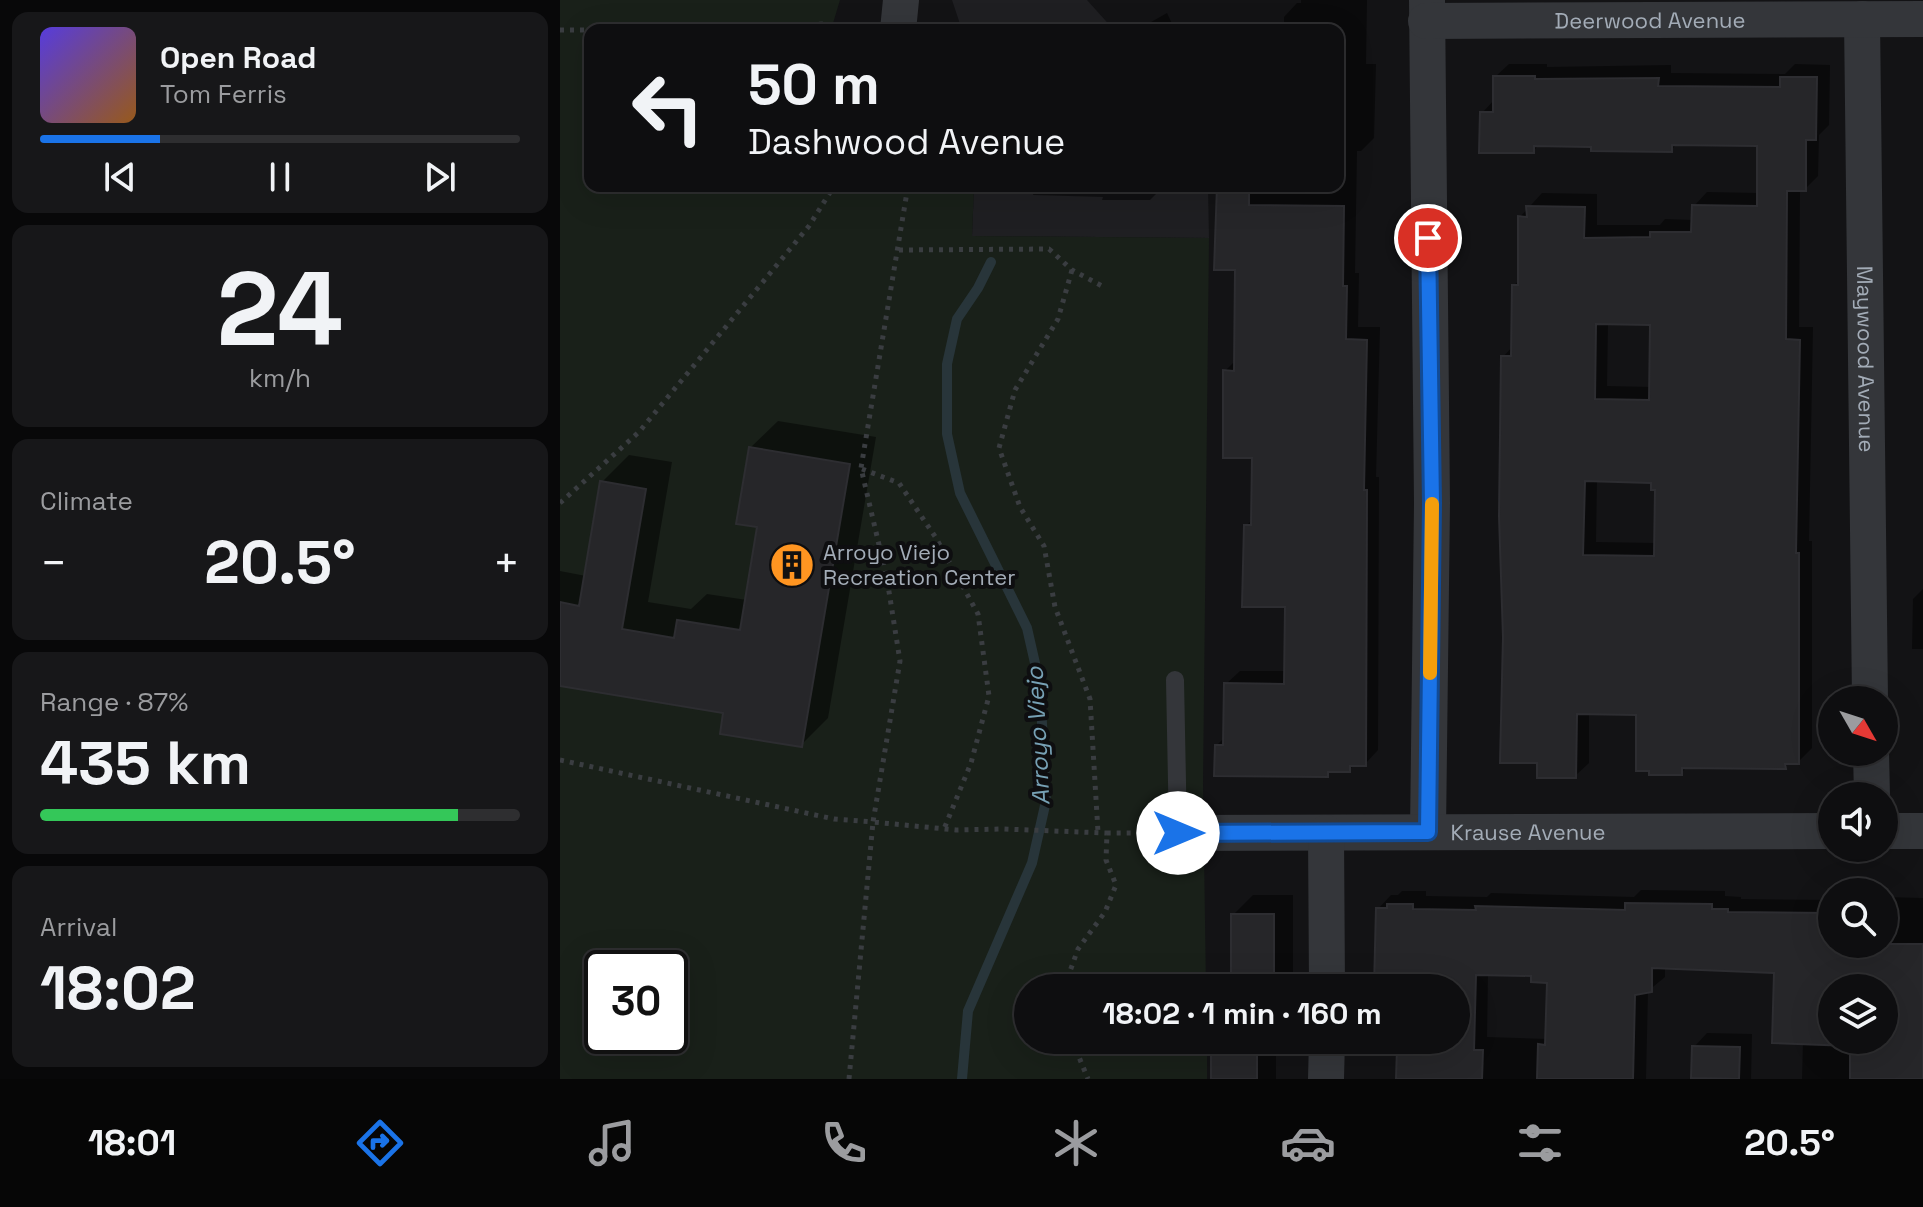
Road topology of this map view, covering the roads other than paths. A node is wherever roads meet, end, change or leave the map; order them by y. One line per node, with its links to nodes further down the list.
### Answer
1 (901, 0): 5 (street)
2 (1427, 11): 3 (street, Deerwood Avenue); 11 (street)
3 (1862, 19): 4 (street, Deerwood Avenue); 7 (street, Maywood Avenue)
4 (1923, 19)
5 (899, 24)
6 (1175, 680): 12 (lane)
7 (1870, 686)
8 (1818, 831): 11 (street, Krause Avenue)
9 (1898, 831): 10 (street)
10 (1923, 831)
11 (1428, 832): 13 (street, Krause Avenue)
12 (1178, 833): 13 (street, Krause Avenue)
13 (1326, 833): 14 (street)
14 (1327, 974)
15 (1327, 1054): 16 (street)
16 (1326, 1079)

